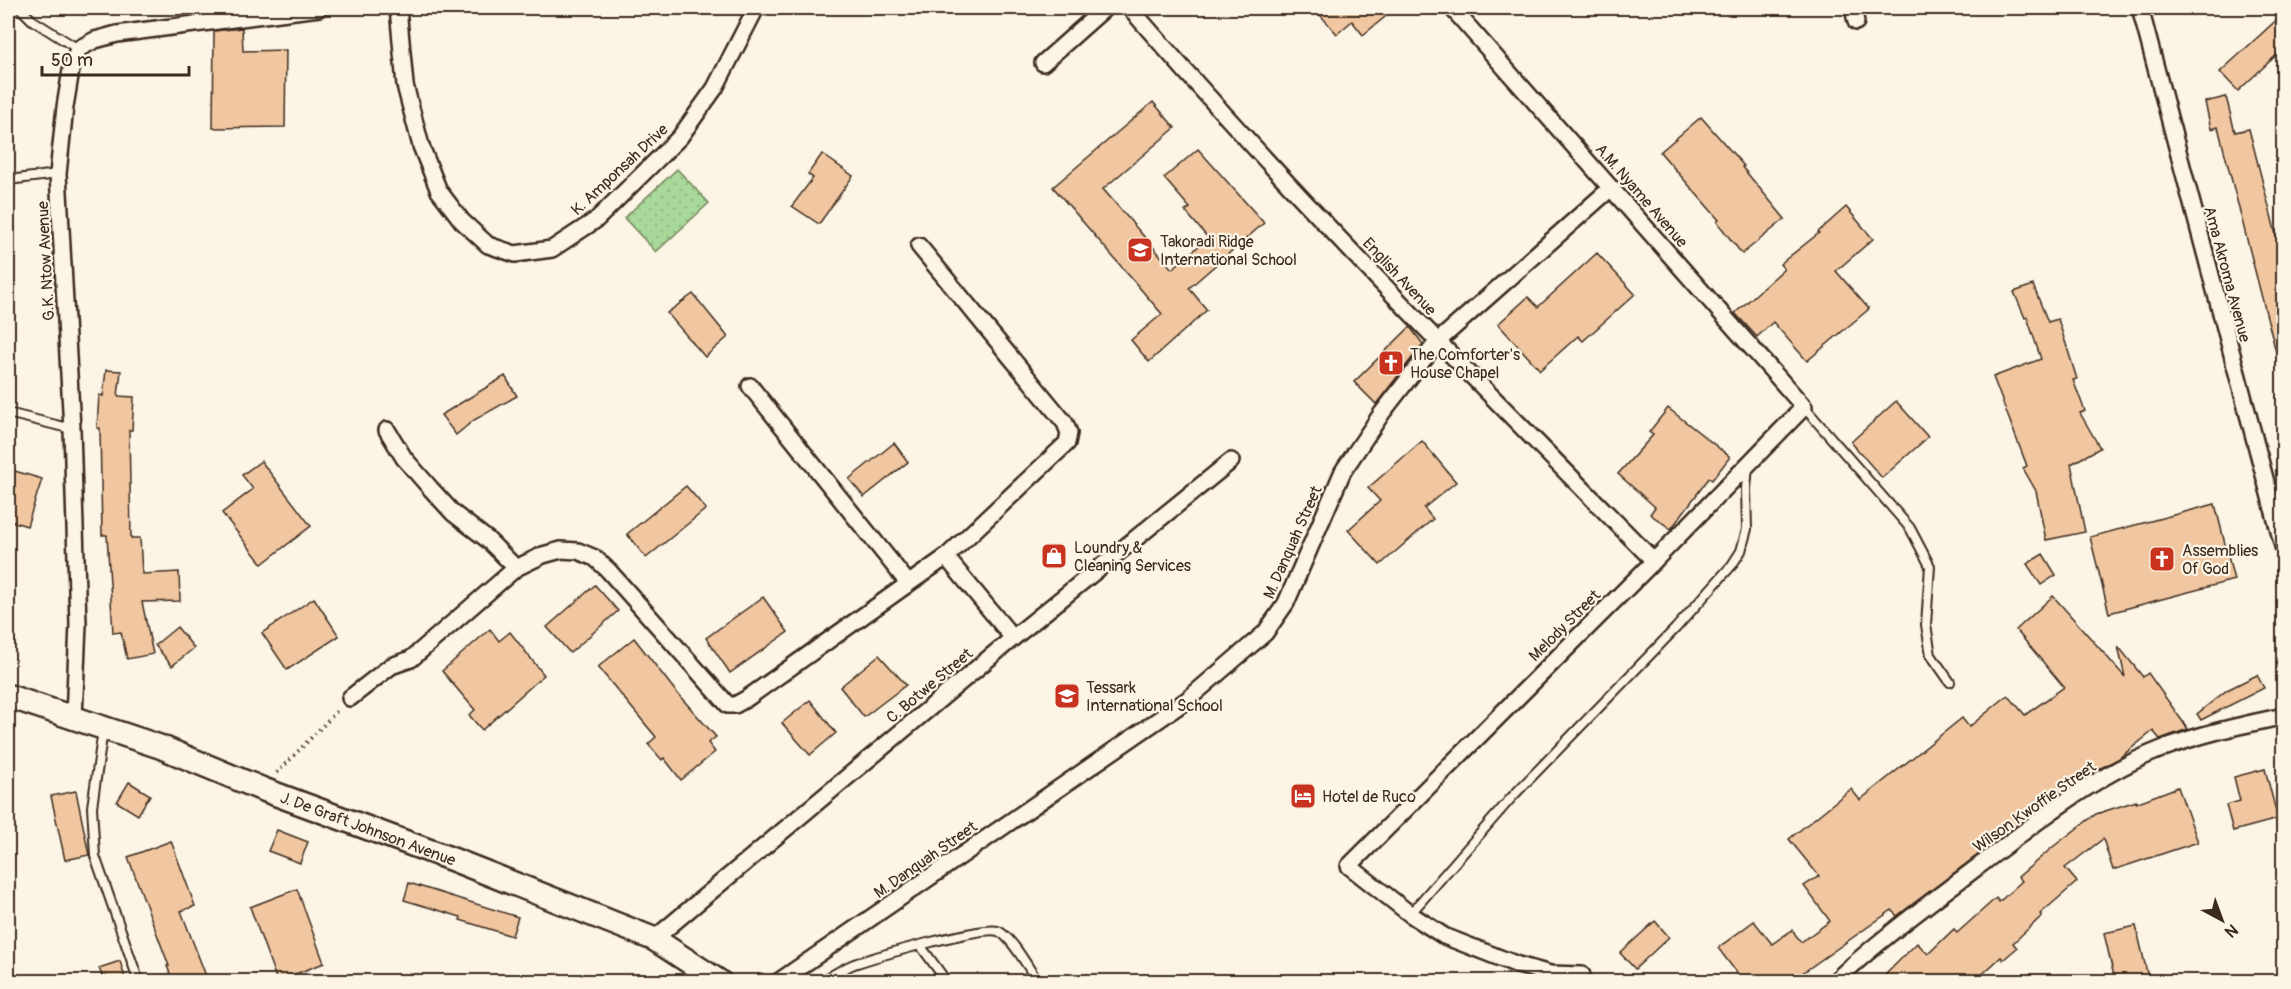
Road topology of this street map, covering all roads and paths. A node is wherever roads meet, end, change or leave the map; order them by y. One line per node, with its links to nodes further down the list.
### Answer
1 (20, 8): 9 (lane)
2 (319, 8): 9 (street)
3 (398, 8): 4 (street, K. Amponsah Drive)
4 (756, 8)
5 (1105, 8): 10 (street)
6 (1130, 8): 15 (street, English Avenue)
7 (1452, 8): 13 (street, A.M. Nyame Avenue)
8 (2140, 8): 23 (street, Ama Akroma Avenue)
9 (78, 49): 11 (street, G.K. Ntow Avenue)
10 (1043, 63)
11 (58, 174): 12 (lane); 19 (street, G.K. Ntow Avenue)
12 (8, 180)
13 (1611, 188): 15 (street, M. Danquah Street); 17 (street, A.M. Nyame Avenue)
14 (919, 246): 25 (street)
15 (1437, 342): 26 (street, English Avenue); 43 (street, M. Danquah Street)
16 (750, 386): 28 (street)
17 (1804, 407): 22 (street, Melody Street); 30 (lane)
18 (8, 413): 19 (lane)
19 (72, 429): 34 (street, G.K. Ntow Avenue)
20 (387, 430): 27 (street)
21 (1231, 461): 29 (street, C. Botwe Street)
22 (1748, 462): 26 (street, Melody Street); 37 (lane)
23 (2280, 527): 24 (street, Ama Akroma Avenue)
24 (2283, 550)
25 (946, 557): 28 (street); 29 (street)
26 (1653, 561): 37 (street, Melody Street)
27 (516, 568): 28 (street); 32 (street)
28 (908, 583)
29 (1013, 638): 38 (street, C. Botwe Street)
30 (1950, 682)
31 (8, 696): 34 (street, J. De Graft Johnson Avenue)
32 (350, 698): 36 (path)
33 (2283, 716): 47 (street, Wilson Kwoffie Street)
34 (74, 718): 35 (street, J. De Graft Johnson Avenue)
35 (103, 726): 36 (street, J. De Graft Johnson Avenue); 41 (lane)
36 (262, 789): 38 (street, J. De Graft Johnson Avenue)
37 (1410, 914): 40 (street)
38 (654, 939): 42 (street, J. De Graft Johnson Avenue)
39 (920, 945): 44 (lane); 45 (lane); 46 (lane)
40 (1582, 975)
41 (139, 981)
42 (720, 981)
43 (778, 981)
44 (820, 981)
45 (946, 981)
46 (1038, 981)
47 (1834, 981)

